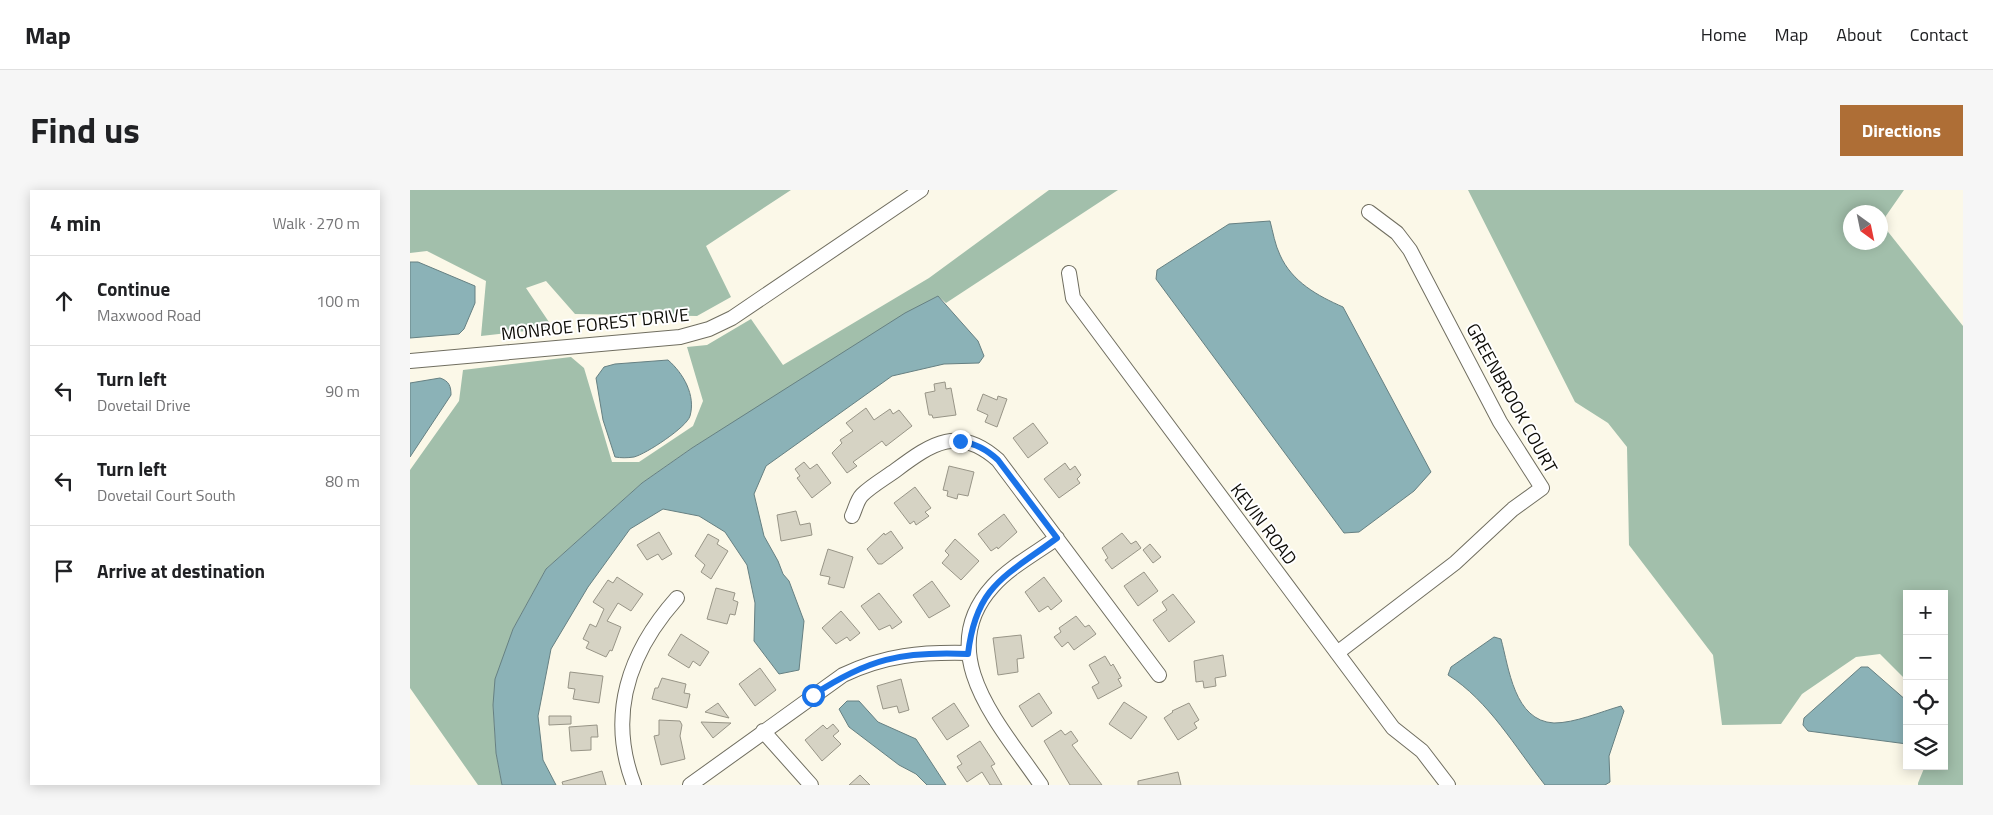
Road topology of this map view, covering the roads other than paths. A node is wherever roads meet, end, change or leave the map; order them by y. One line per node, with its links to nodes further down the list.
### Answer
1 (922, 190): 4 (street, MONROE FOREST DRIVE)
2 (1369, 212): 8 (street, GREENBROOK COURT)
3 (1069, 273): 8 (street, KEVIN ROAD)
4 (410, 361)
5 (852, 516): 6 (street)
6 (1057, 538): 9 (street); 10 (street)
7 (677, 598): 12 (street)
8 (1337, 653): 16 (street, KEVIN ROAD)
9 (968, 654): 11 (street); 15 (street)
10 (1159, 675)
11 (763, 731): 13 (street); 14 (street)
12 (634, 785)
13 (690, 785)
14 (811, 785)
15 (1041, 785)
16 (1448, 785)

